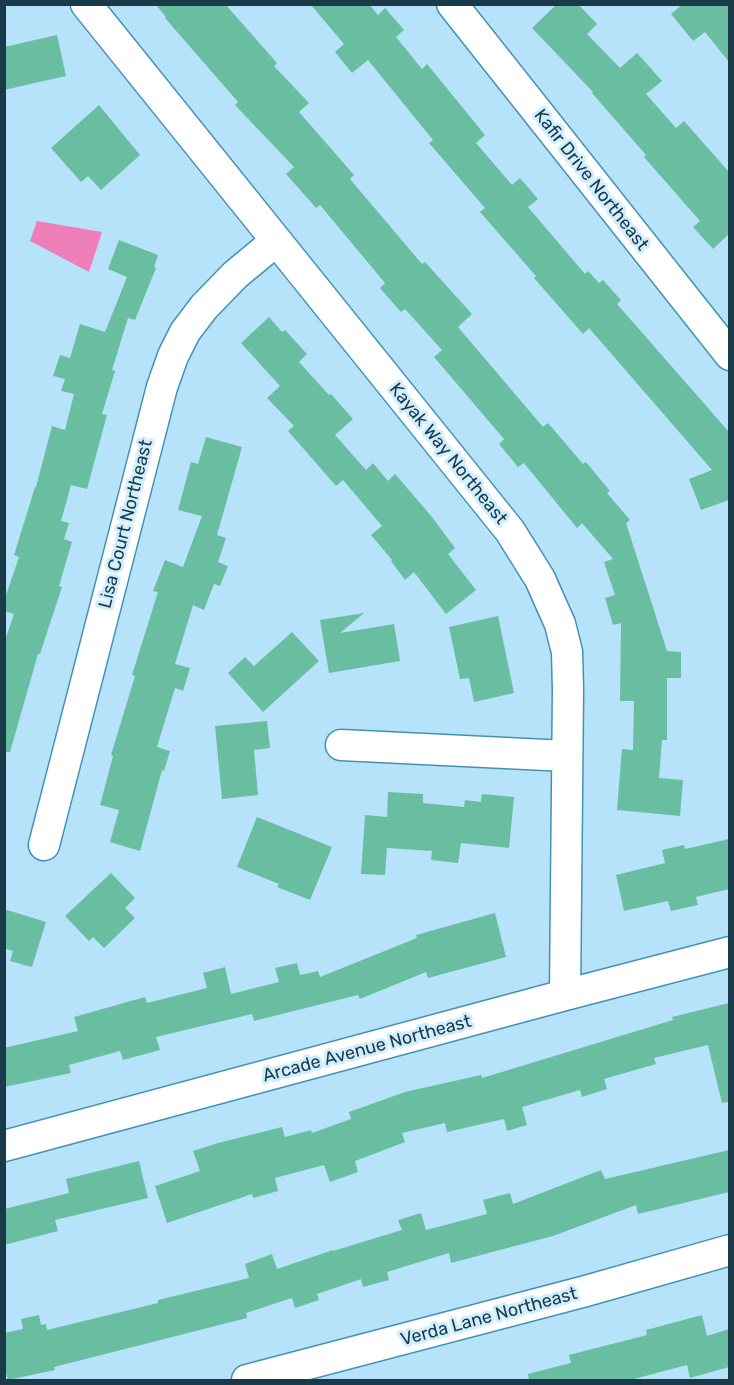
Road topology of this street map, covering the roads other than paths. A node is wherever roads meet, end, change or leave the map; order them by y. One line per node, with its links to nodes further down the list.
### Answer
1 (86, 4): 3 (street, Kayak Way Northeast)
2 (452, 4): 4 (street, Kafir Drive Northeast)
3 (276, 241): 6 (street, Kayak Way Northeast); 7 (street, Lisa Court Northeast)
4 (729, 355)
5 (341, 745): 6 (street)
6 (567, 756): 9 (street, Kayak Way Northeast)
7 (45, 845)
8 (729, 952): 9 (street, Arcade Avenue Northeast)
9 (565, 995): 10 (street, Arcade Avenue Northeast)
10 (4, 1146)
11 (729, 1250): 12 (street, Verda Lane Northeast)
12 (247, 1380)

